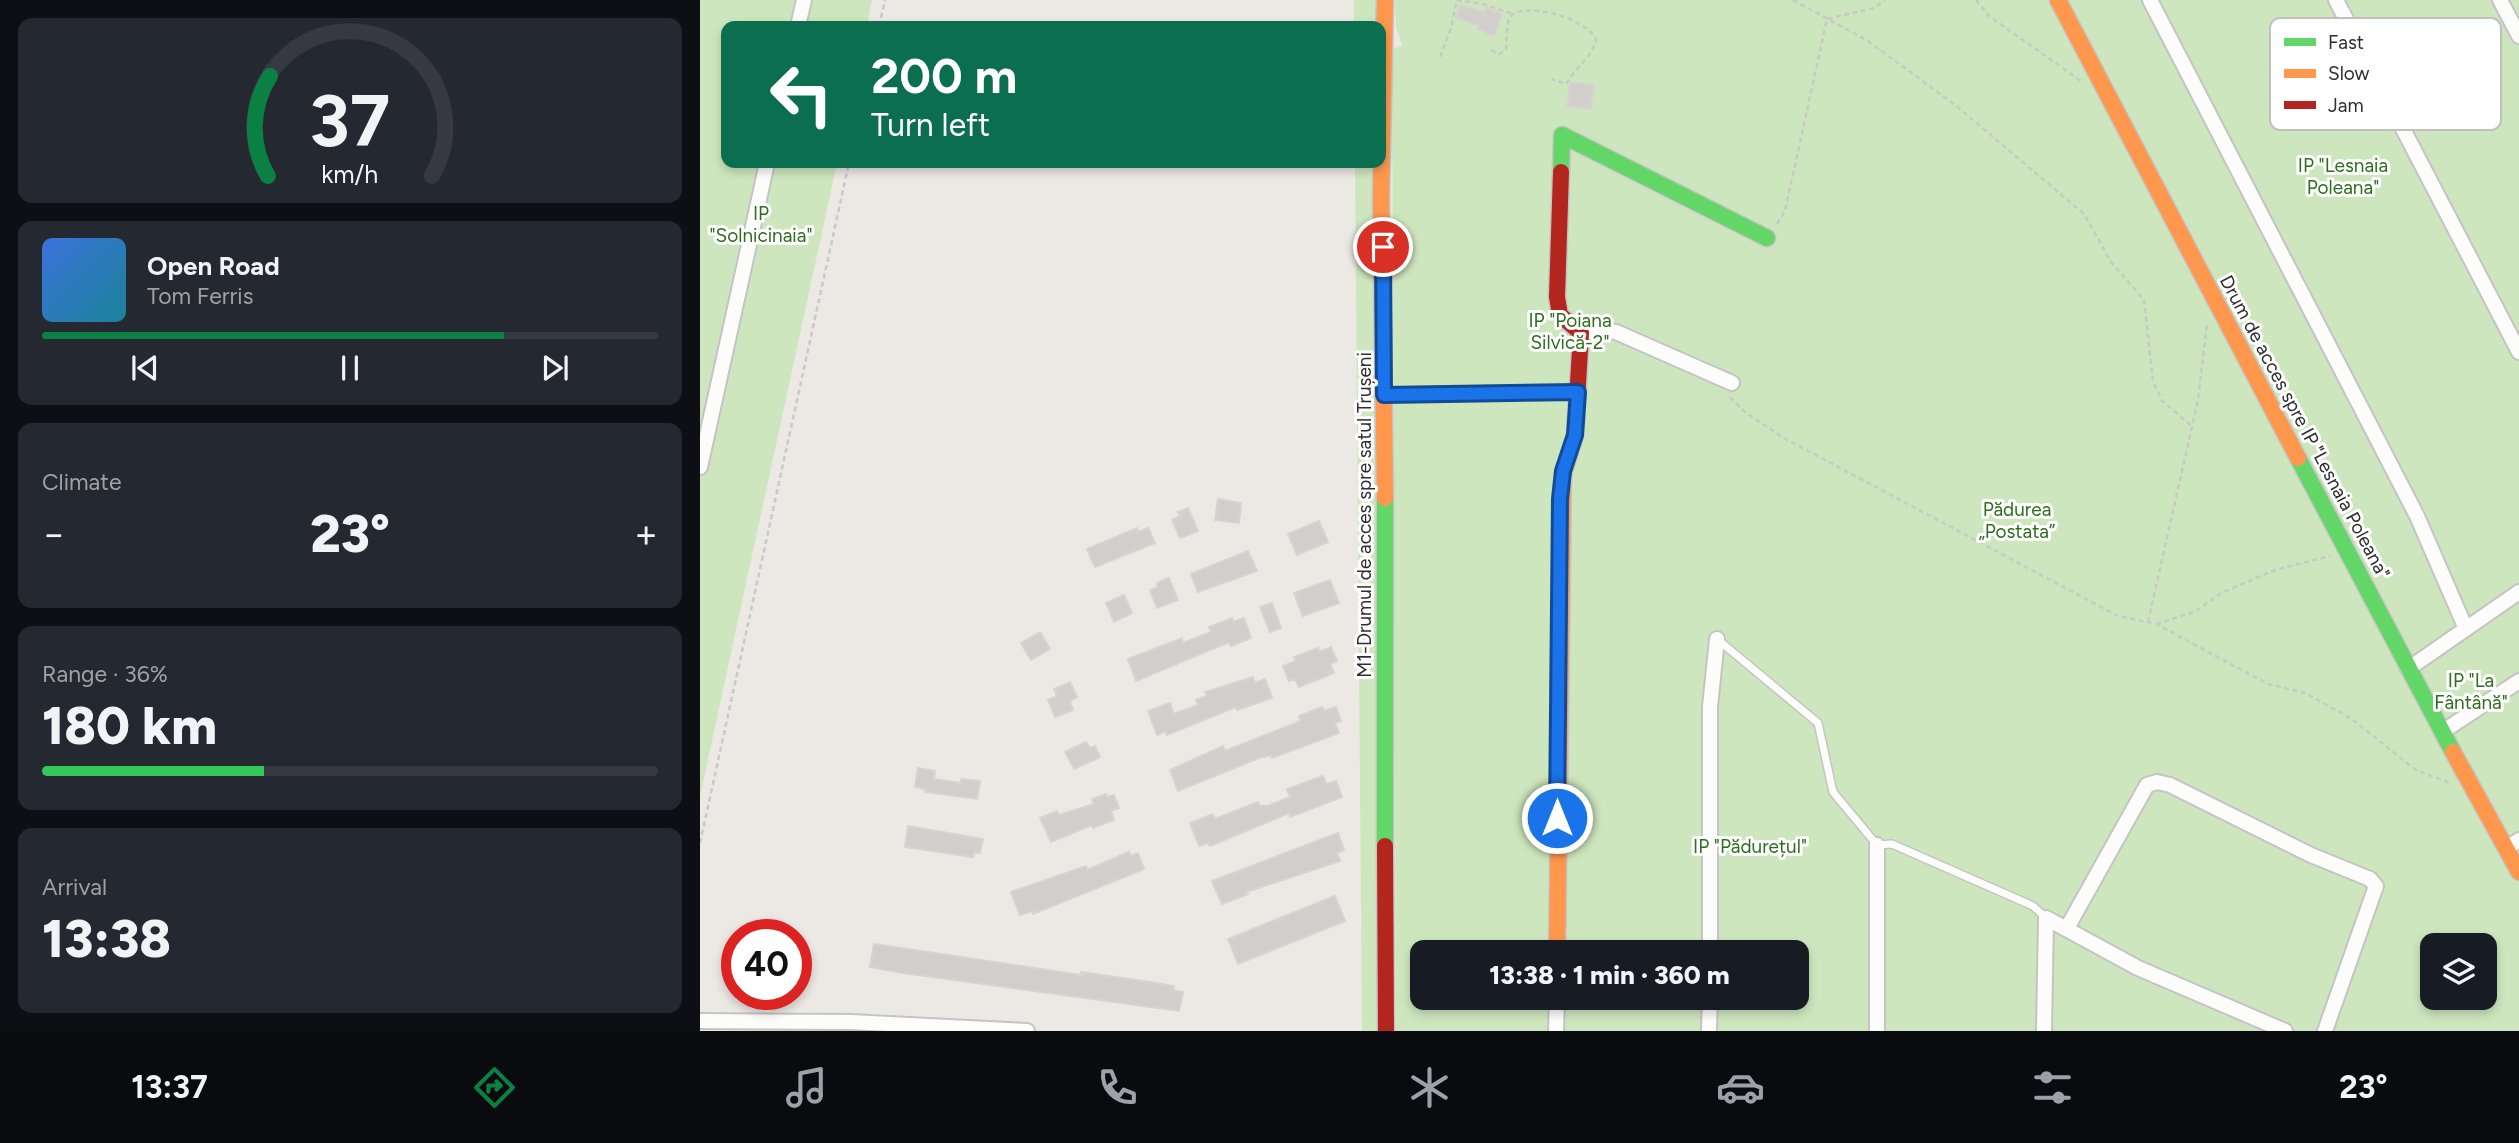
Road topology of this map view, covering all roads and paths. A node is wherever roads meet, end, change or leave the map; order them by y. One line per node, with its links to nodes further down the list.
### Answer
1 (804, 0): 15 (street)
2 (885, 0): 16 (path)
3 (1385, 0): 17 (street, M1-Drumul de acces spre satul Trușeni)
4 (1457, 0): 12 (path); 20 (path)
5 (1793, 0): 14 (path)
6 (1885, 0): 14 (path)
7 (1976, 0): 22 (path)
8 (2058, 0): 36 (street, Drum de acces spre IP "Lesnaia Poleana")
9 (2150, 0): 40 (street)
10 (2336, 0): 13 (street)
11 (2500, 0): 18 (street)
12 (1513, 14): 19 (path); 21 (path)
13 (2345, 18)
14 (1827, 19): 27 (path); 34 (path)
15 (799, 21)
16 (880, 21)
17 (1385, 21)
18 (2519, 36)
19 (1491, 50)
20 (1440, 57)
21 (1552, 79)
22 (2088, 86)
23 (2405, 130): 30 (street)
24 (767, 168): 35 (street)
25 (848, 168): 46 (path)
26 (1382, 168): 33 (street, M1-Drumul de acces spre satul Trușeni)
27 (1767, 238): 29 (street)
28 (2207, 323): 34 (path)
29 (1581, 333): 31 (street); 32 (street)
30 (2517, 343)
31 (1732, 383): 38 (path)
32 (1578, 392): 33 (lane); 52 (street)
33 (1384, 395): 58 (street, M1-Drumul de acces spre satul Trușeni)
34 (2192, 426): 38 (path)
35 (700, 467)
36 (2345, 548): 39 (path); 42 (street, Drum de acces spre IP "Lesnaia Poleana")
37 (2519, 592): 40 (street)
38 (2148, 622): 39 (path)
39 (2156, 624): 45 (path)
40 (2466, 629): 42 (street)
41 (1717, 639): 48 (lane); 53 (street)
42 (2408, 669): 44 (street, Drum de acces spre IP "Lesnaia Poleana")
43 (2519, 681): 44 (street)
44 (2442, 732): 45 (street, Drum de acces spre IP "Lesnaia Poleana")
45 (2473, 787): 47 (street, Drum de acces spre IP "Lesnaia Poleana")
46 (700, 843)
47 (2513, 844): 49 (street, Drum de acces spre IP "Lesnaia Poleana")
48 (1877, 845): 50 (lane); 61 (street)
49 (2519, 872)
50 (2046, 918): 51 (street); 62 (street)
51 (2067, 928): 63 (street); 64 (street)
52 (1557, 940)
53 (1710, 940)
54 (1556, 1010): 59 (street)
55 (1710, 1010): 60 (street)
56 (700, 1021): 57 (street)
57 (1027, 1031)
58 (1385, 1031)
59 (1556, 1031)
60 (1709, 1031)
61 (1877, 1031)
62 (2044, 1031)
63 (2285, 1031)
64 (2325, 1031)

